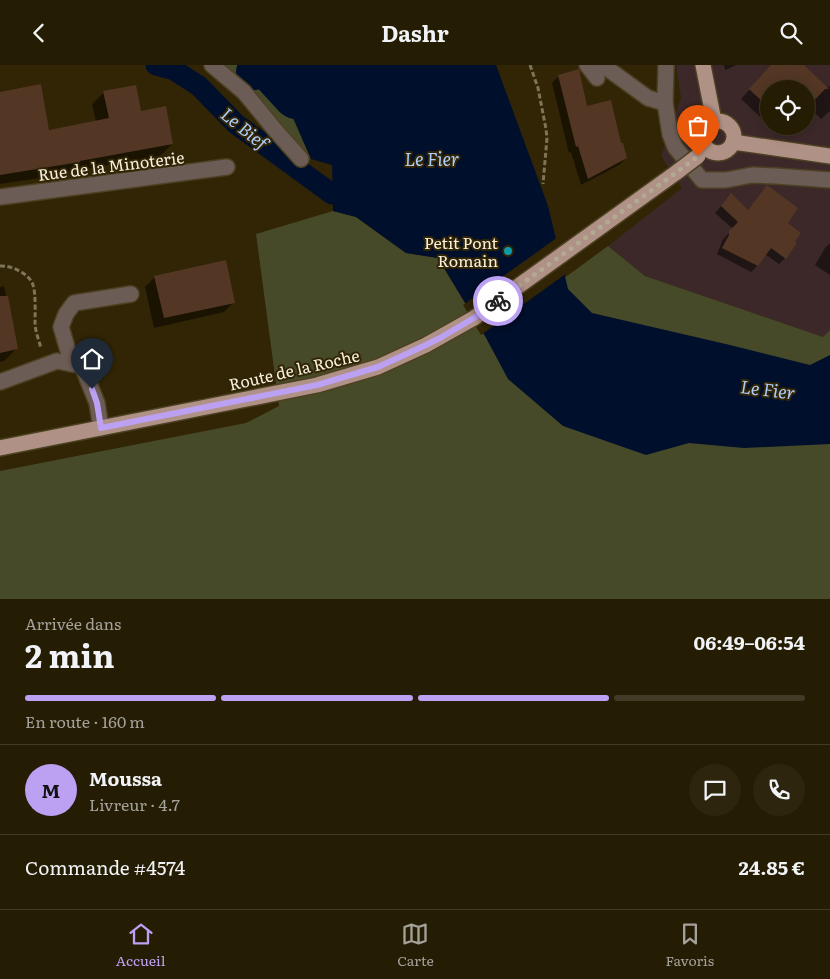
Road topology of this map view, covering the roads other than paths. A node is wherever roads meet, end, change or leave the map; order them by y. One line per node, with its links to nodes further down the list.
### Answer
1 (212, 65): 12 (street)
2 (587, 65): 6 (street)
3 (604, 65): 7 (street)
4 (666, 65): 7 (street)
5 (703, 65): 8 (main road)
6 (597, 78)
7 (665, 103): 14 (street)
8 (714, 121): 9 (main road); 10 (main road)
9 (733, 142): 10 (main road); 11 (main road)
10 (702, 152): 19 (main road, Route de la Roche, bridge)
11 (830, 156)
12 (302, 159)
13 (227, 167): 15 (street, Rue de la Minoterie)
14 (830, 180)
15 (0, 197)
16 (131, 294): 17 (street)
17 (72, 364): 18 (street); 19 (street)
18 (0, 382)
19 (101, 428): 20 (main road, Route de la Roche)
20 (0, 448)

